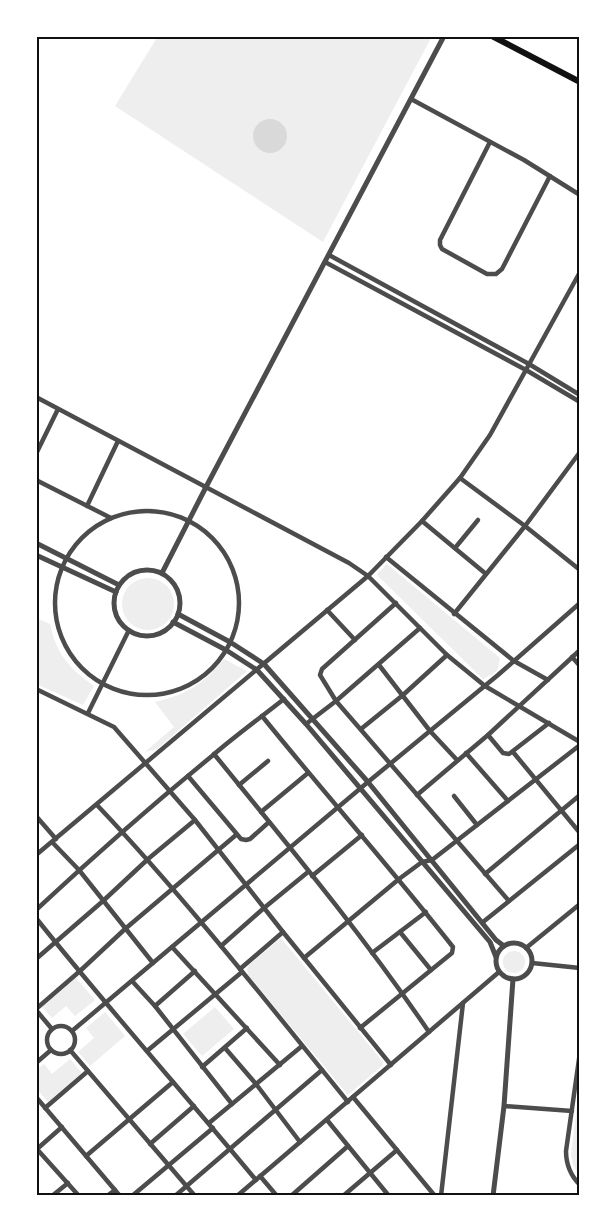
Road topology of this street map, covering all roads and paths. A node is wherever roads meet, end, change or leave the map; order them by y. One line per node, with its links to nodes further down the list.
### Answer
1 (444, 36): 4 (street)
2 (492, 36): 3 (main road)
3 (580, 82)
4 (411, 99): 5 (street); 8 (street)
5 (490, 142): 6 (street); 6 (street)
6 (550, 176): 7 (street)
7 (580, 195)
8 (329, 255): 9 (street); 11 (street)
9 (326, 262): 12 (street); 24 (street)
10 (580, 272): 13 (street)
11 (391, 289): 12 (street); 13 (street)
12 (388, 295): 14 (street)
13 (529, 364): 14 (street); 15 (street)
14 (526, 370): 17 (street); 22 (street)
15 (580, 395)
16 (36, 397): 18 (street)
17 (580, 402)
18 (58, 409): 19 (street); 21 (street)
19 (118, 441): 24 (street); 25 (street)
20 (580, 452): 30 (street)
21 (36, 454)
22 (459, 478): 29 (street); 30 (street)
23 (36, 480): 25 (street)
24 (206, 487): 28 (street); 40 (street)
25 (87, 506): 26 (street)
26 (111, 518): 28 (street); 35 (street)
27 (478, 520): 32 (street)
28 (190, 521): 38 (street); 52 (street)
29 (422, 521): 32 (street); 34 (street)
30 (525, 526): 37 (street); 39 (street)
31 (36, 543): 35 (street)
32 (455, 548): 39 (street)
33 (36, 555): 36 (street)
34 (386, 557): 40 (street); 47 (street)
35 (66, 559): 36 (street); 41 (street)
36 (62, 567): 42 (street); 63 (street)
37 (580, 570)
38 (162, 573): 41 (street); 46 (street)
39 (486, 574): 47 (street)
40 (368, 576): 43 (street); 45 (street)
41 (119, 585): 42 (street)
42 (116, 592): 50 (street)
43 (396, 603): 49 (street); 51 (street)
44 (580, 603): 57 (street)
45 (327, 610): 51 (street); 58 (street)
46 (178, 614): 48 (street); 52 (street)
47 (454, 614): 57 (street)
48 (173, 622): 50 (street); 53 (street)
49 (420, 628): 55 (street); 59 (street)
50 (129, 630): 63 (street)
51 (356, 640): 68 (street)
52 (230, 642): 53 (street); 58 (street)
53 (226, 650): 61 (street); 63 (street)
54 (580, 650): 56 (street)
55 (447, 655): 64 (street); 66 (street)
56 (572, 657): 60 (street); 62 (street)
57 (514, 661): 62 (street); 64 (street)
58 (264, 664): 61 (street); 72 (street)
59 (379, 665): 66 (street); 68 (street)
60 (580, 666)
61 (257, 670): 67 (street); 84 (street)
62 (548, 680): 69 (street)
63 (103, 684): 70 (street)
64 (485, 686): 69 (street); 76 (street)
65 (36, 689): 70 (street)
66 (403, 695): 75 (street); 76 (street)
67 (284, 699): 71 (street); 74 (street)
68 (336, 701): 72 (street); 75 (street)
69 (519, 707): 73 (street); 77 (street)
70 (88, 713): 84 (street)
71 (262, 716): 81 (street); 86 (street)
72 (312, 718): 74 (street); 89 (street)
73 (549, 723): 78 (street); 79 (street)
74 (306, 724): 91 (street)
75 (361, 729): 85 (street)
76 (430, 731): 82 (street); 85 (street)
77 (488, 735): 79 (street); 80 (street)
78 (580, 743): 88 (street)
79 (513, 752): 88 (street)
80 (466, 753): 82 (street); 96 (street)
81 (214, 754): 87 (street); 90 (street)
82 (457, 760): 93 (street)
83 (268, 761): 90 (street)
84 (146, 764): 92 (street); 97 (street)
85 (391, 764): 89 (street); 93 (street)
86 (308, 773): 98 (street); 100 (street)
87 (188, 776): 92 (street); 107 (street)
88 (536, 779): 96 (street); 99 (street)
89 (368, 782): 91 (street); 116 (street)
90 (239, 785): 100 (street)
91 (361, 789): 98 (street); 117 (street)
92 (170, 791): 102 (street); 105 (street)
93 (417, 795): 110 (street)
94 (580, 795): 99 (street)
95 (454, 796): 104 (street)
96 (508, 801): 104 (street)
97 (97, 805): 105 (street); 109 (street)
98 (339, 808): 108 (street); 112 (street)
99 (562, 810): 106 (street); 120 (street)
100 (261, 812): 103 (street)
101 (36, 817): 109 (street)
102 (195, 820): 113 (street); 115 (street)
103 (269, 822): 107 (street); 112 (street)
104 (477, 825): 110 (street)
105 (123, 832): 115 (street); 118 (street)
106 (580, 833)
107 (236, 835): 113 (street)
108 (362, 835): 119 (street); 121 (street)
109 (54, 840): 114 (street); 118 (street)
110 (457, 841): 116 (street); 120 (street)
111 (580, 844): 125 (street)
112 (290, 849): 119 (street); 122 (street)
113 (219, 850): 122 (street); 123 (street)
114 (36, 855)
115 (148, 859): 123 (street); 124 (street)
116 (432, 860): 117 (street); 133 (street)
117 (422, 862): 121 (street); 143 (street)
118 (79, 870): 124 (street); 128 (street)
119 (310, 874): 127 (street); 132 (street)
120 (485, 874): 125 (street)
121 (399, 879): 129 (street); 132 (street)
122 (246, 886): 127 (street); 131 (street)
123 (173, 890): 131 (street); 134 (street)
124 (104, 901): 134 (street); 137 (street)
125 (509, 901): 133 (street)
126 (580, 904): 141 (street)
127 (264, 908): 135 (street); 138 (street)
128 (36, 910)
129 (426, 912): 136 (street); 150 (street)
130 (36, 918): 137 (street)
131 (201, 922): 138 (street); 140 (street)
132 (348, 922): 142 (street); 144 (street)
133 (483, 922): 139 (street)
134 (125, 929): 146 (street); 151 (street)
135 (283, 932): 144 (street); 149 (street)
136 (400, 932): 142 (street); 150 (street)
137 (55, 942): 145 (street); 151 (street)
138 (221, 946): 149 (street)
139 (504, 946): 141 (street); 143 (street)
140 (172, 947): 146 (street); 152 (street)
141 (526, 948): 147 (street)
142 (372, 953): 156 (street)
143 (496, 957): 153 (street)
144 (304, 958): 163 (street)
145 (36, 959)
146 (153, 963): 155 (street)
147 (532, 963): 148 (street); 154 (street)
148 (580, 968)
149 (241, 970): 157 (street); 168 (street)
150 (431, 970): 156 (street)
151 (80, 971): 158 (street); 161 (street)
152 (195, 971): 157 (street); 160 (street)
153 (499, 972): 154 (street); 159 (street)
154 (513, 980): 187 (street)
155 (132, 981): 158 (street); 160 (street)
156 (403, 993): 163 (street); 167 (street)
157 (215, 994): 162 (street); 165 (street)
158 (105, 1003): 166 (street); 172 (street)
159 (463, 1003): 167 (street); 224 (street)
160 (155, 1006): 165 (street)
161 (36, 1010): 164 (street)
162 (247, 1028): 169 (street); 175 (street)
163 (360, 1028): 176 (street)
164 (52, 1029): 166 (street); 170 (street)
165 (173, 1029): 172 (street); 177 (street)
166 (72, 1031): 171 (street)
167 (429, 1032): 176 (street)
168 (302, 1046): 175 (street); 178 (street)
169 (225, 1048): 177 (street); 181 (street)
170 (51, 1050): 171 (street); 174 (street)
171 (70, 1050): 179 (street)
172 (147, 1051): 180 (street)
173 (580, 1052): 190 (street)
174 (36, 1063)
175 (280, 1065): 181 (street)
176 (391, 1065): 183 (street)
177 (202, 1067): 185 (street)
178 (322, 1070): 184 (street); 189 (street)
179 (88, 1071): 188 (street); 191 (street)
180 (173, 1082): 186 (street); 191 (street)
181 (256, 1084): 185 (street); 189 (street)
182 (36, 1097): 188 (street)
183 (353, 1097): 184 (street); 201 (street)
184 (348, 1102): 192 (street)
185 (232, 1104): 193 (street)
186 (194, 1106): 193 (street); 197 (street)
187 (504, 1106): 190 (street); 225 (street)
188 (45, 1108): 194 (street)
189 (277, 1110): 196 (street); 200 (street)
190 (572, 1111): 208 (street)
191 (129, 1119): 197 (street); 202 (street)
192 (327, 1119): 196 (street); 198 (street)
193 (208, 1122): 195 (street)
194 (62, 1127): 199 (street); 202 (street)
195 (213, 1128): 200 (street); 203 (street)
196 (300, 1142): 205 (street)
197 (150, 1144): 203 (street)
198 (348, 1146): 204 (street); 220 (street)
199 (36, 1149): 207 (street)
200 (230, 1149): 206 (street); 209 (street)
201 (398, 1150): 204 (street); 223 (street)
202 (86, 1156): 210 (street)
203 (168, 1165): 209 (street); 215 (street)
204 (370, 1173): 221 (street); 222 (street)
205 (260, 1176): 206 (street); 219 (street)
206 (256, 1180): 218 (street)
207 (68, 1183): 211 (street); 212 (street)
208 (580, 1185)
209 (186, 1186): 216 (street); 217 (street)
210 (115, 1190): 213 (street); 214 (street)
211 (52, 1196)
212 (79, 1196)
213 (107, 1196)
214 (120, 1196)
215 (132, 1196)
216 (175, 1196)
217 (195, 1196)
218 (237, 1196)
219 (277, 1196)
220 (291, 1196)
221 (343, 1196)
222 (389, 1196)
223 (435, 1196)
224 (441, 1196)
225 (494, 1196)

